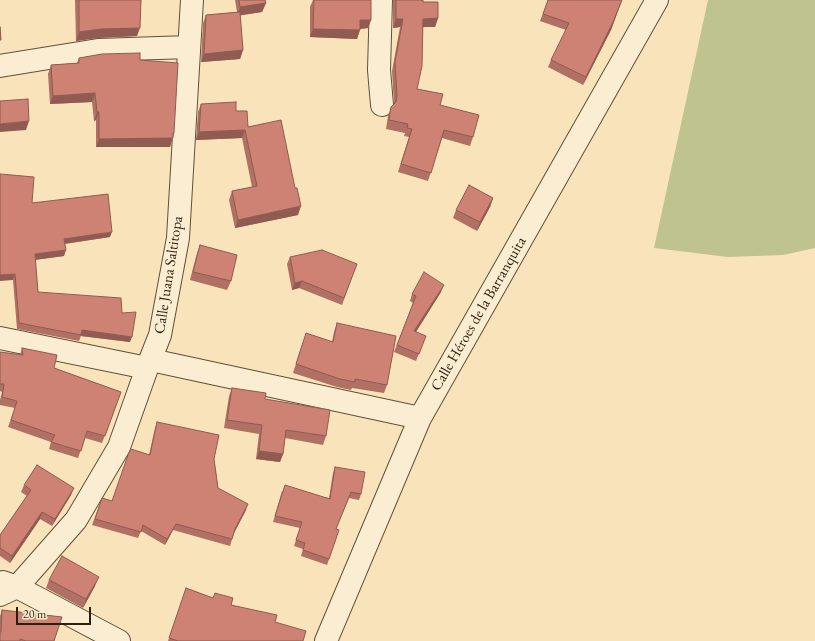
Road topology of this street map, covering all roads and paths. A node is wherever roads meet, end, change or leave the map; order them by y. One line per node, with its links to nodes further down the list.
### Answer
1 (192, 0): 4 (street, Calle Juana Saltitopa)
2 (381, 0): 6 (street)
3 (657, 0): 9 (street, Calle Héroes de la Barranquita)
4 (189, 47): 5 (street); 8 (street, Calle Juana Saltitopa)
5 (0, 66)
6 (382, 106)
7 (0, 338): 8 (street)
8 (149, 364): 9 (street); 10 (street, Calle Juana Saltitopa)
9 (420, 418): 12 (street, Calle Héroes de la Barranquita)
10 (6, 587): 11 (street)
11 (119, 641)
12 (326, 641)

